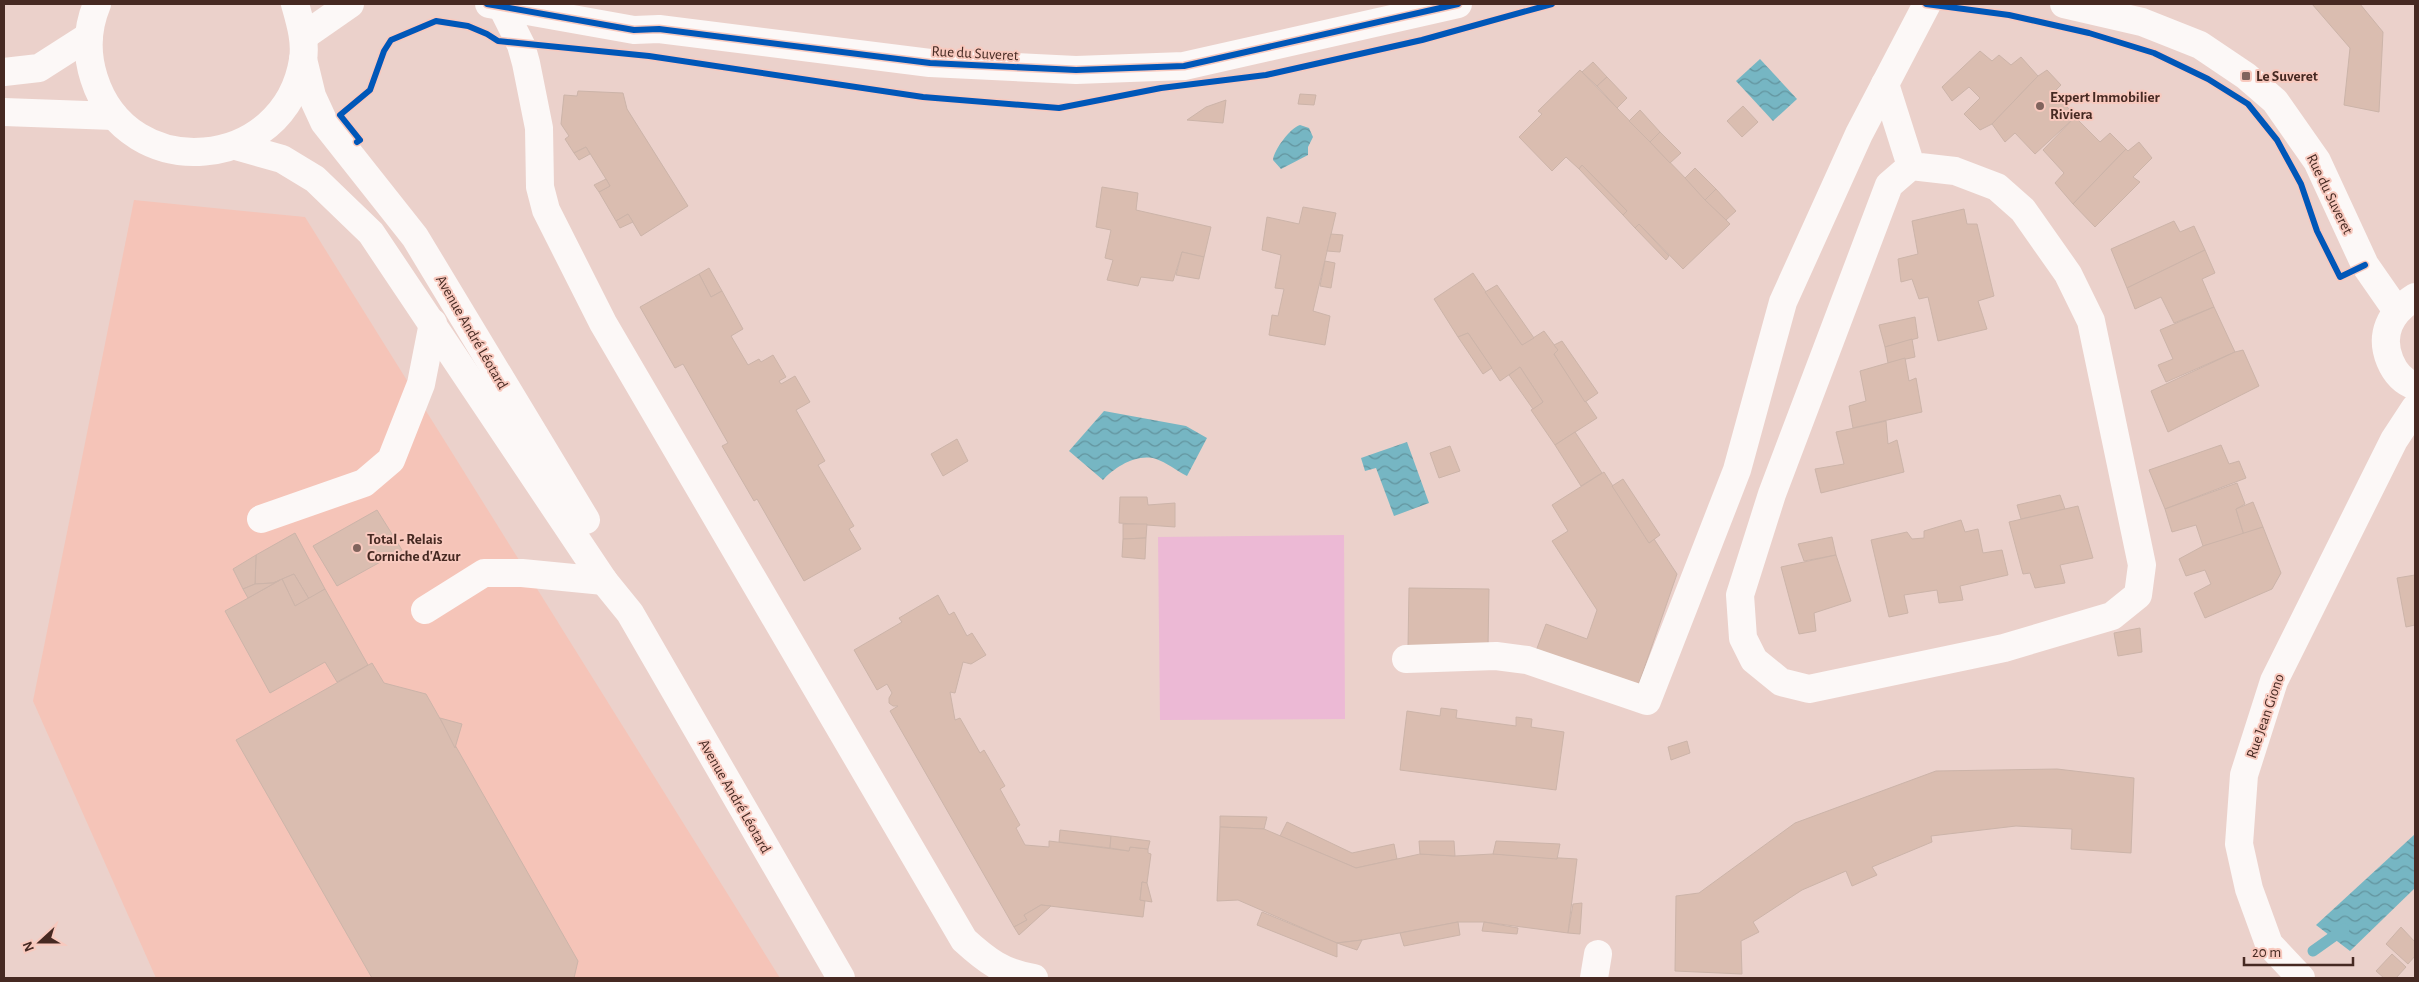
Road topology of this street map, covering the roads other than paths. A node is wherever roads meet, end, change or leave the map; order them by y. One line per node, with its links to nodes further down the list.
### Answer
1 (96, 4): 8 (street)
2 (296, 4): 9 (street, Avenue André Léotard)
3 (350, 4): 9 (street)
4 (1458, 4): 7 (street, Rue du Suveret)
5 (1927, 4): 11 (street)
6 (2064, 4): 16 (street, Rue du Suveret)
7 (494, 5): 26 (street)
8 (89, 36): 10 (street); 13 (street)
9 (303, 48): 14 (street); 23 (street, Avenue André Léotard)
10 (4, 72)
11 (1885, 84): 15 (street); 24 (street)
12 (4, 112): 13 (street)
13 (114, 116): 14 (street)
14 (236, 146): 17 (street, Avenue André Léotard)
15 (1911, 166): 15 (street)
16 (2406, 304): 18 (street)
17 (433, 323): 20 (street); 21 (street, Avenue André Léotard)
18 (2415, 386)
19 (2415, 408): 27 (street, Rue Jean Giono)
20 (261, 519)
21 (604, 581): 22 (street); 23 (street, Avenue André Léotard)
22 (425, 610)
23 (630, 613): 25 (street, Avenue André Léotard)
24 (1406, 659)
25 (841, 978)
26 (1034, 978)
27 (2301, 978)

